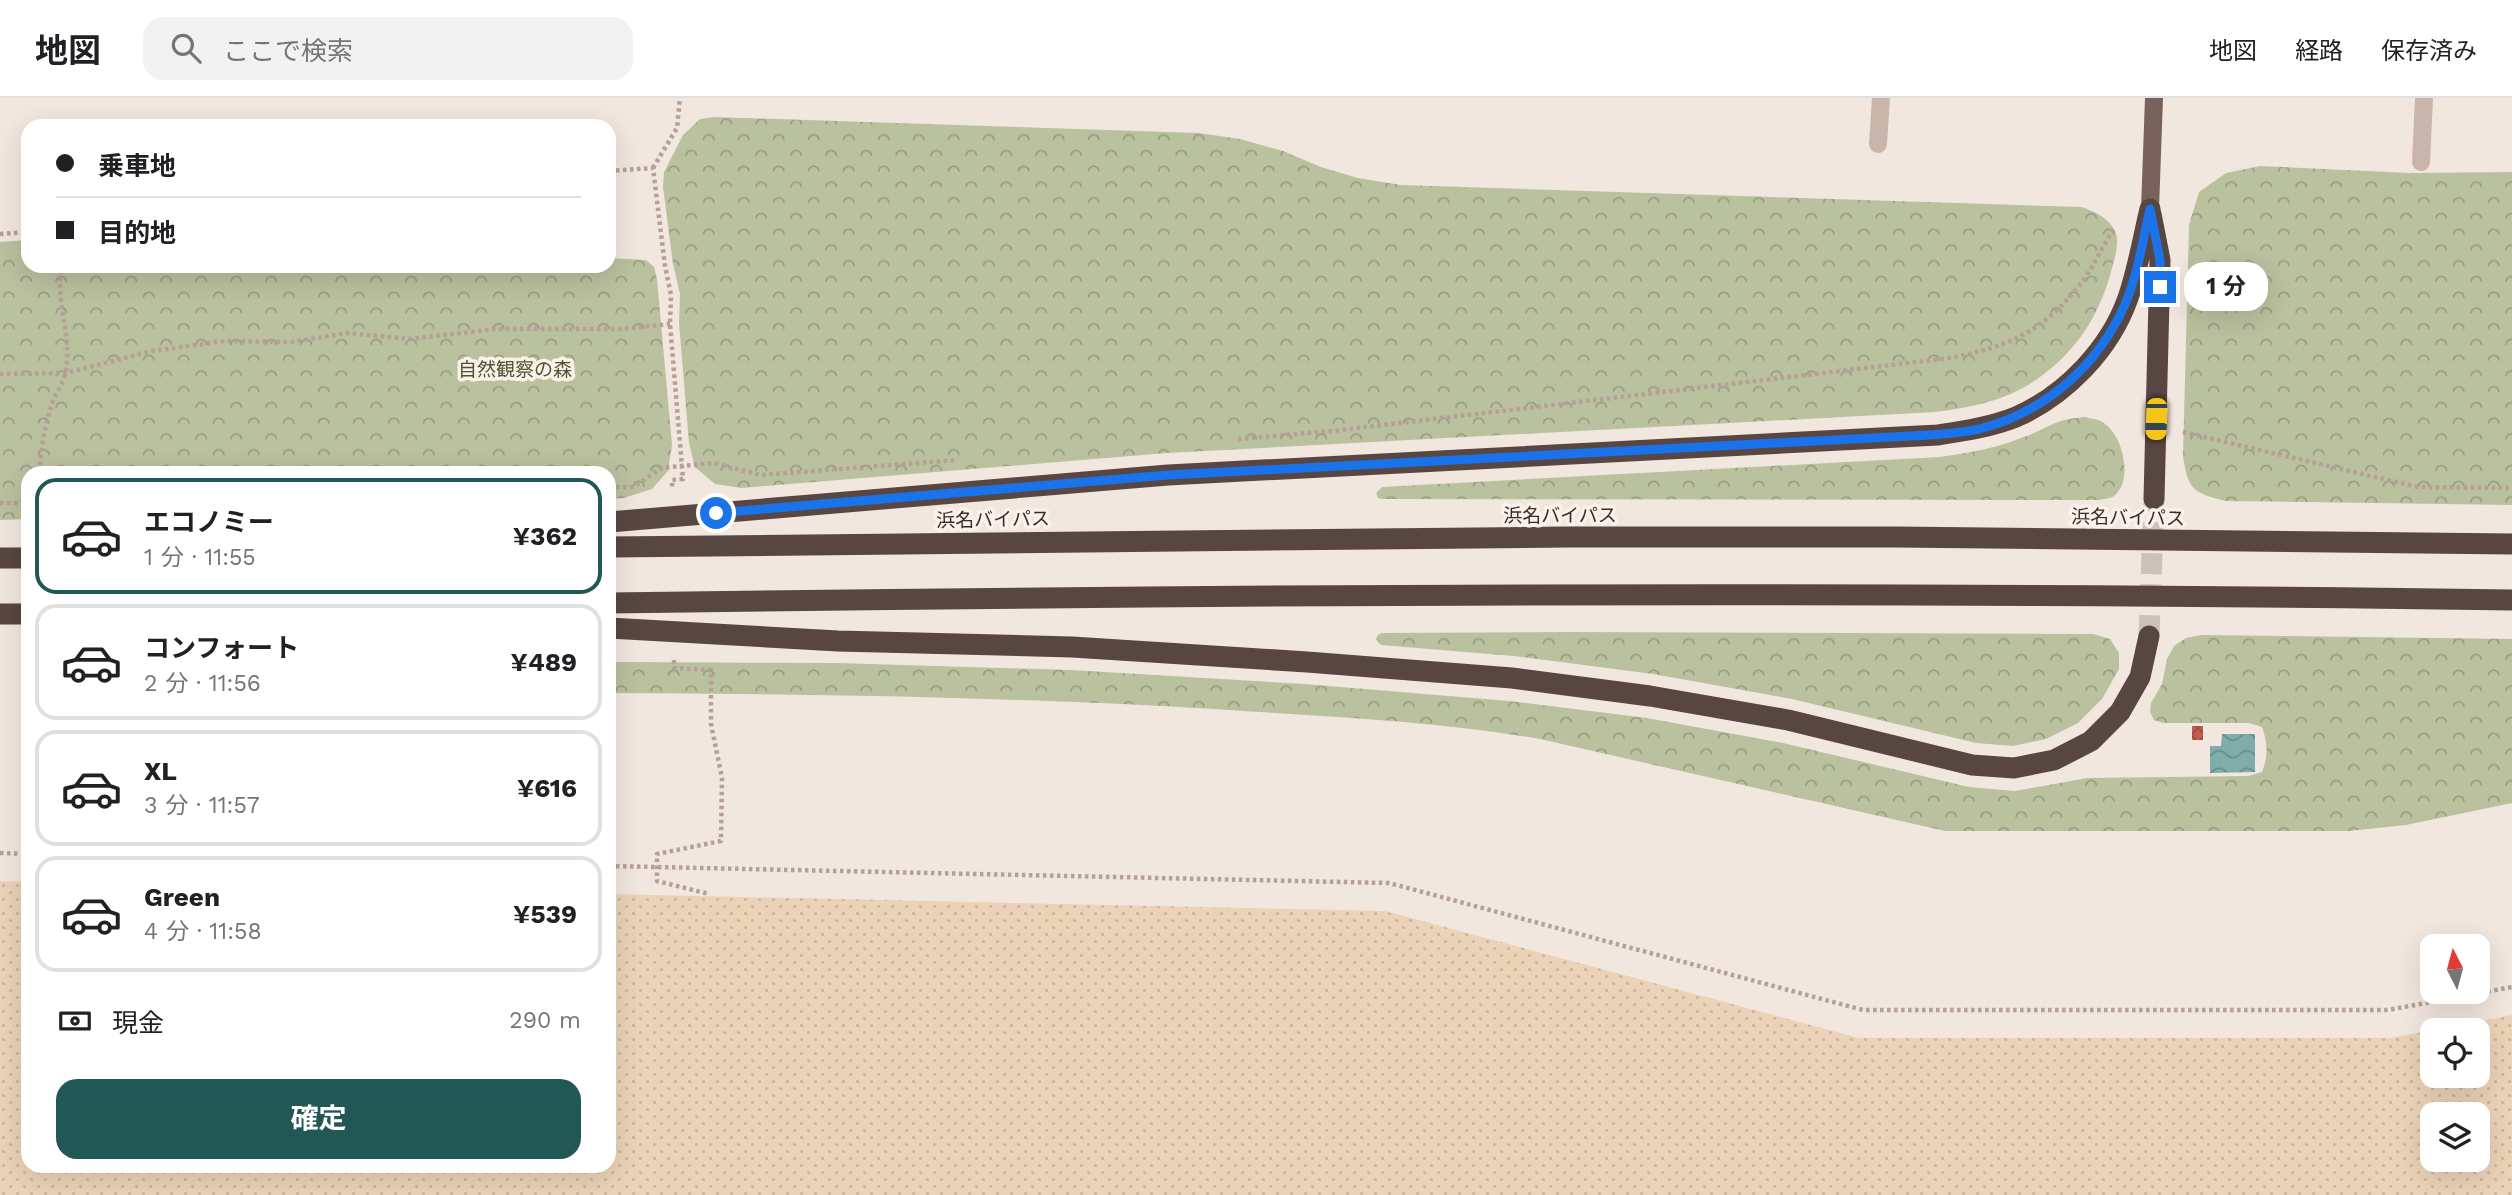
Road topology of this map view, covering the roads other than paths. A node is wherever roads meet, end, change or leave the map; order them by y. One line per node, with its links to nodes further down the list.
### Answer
1 (1881, 98): 4 (street)
2 (2154, 98): 6 (main road)
3 (2424, 98): 5 (street)
4 (1878, 144)
5 (2421, 162)
6 (2150, 209): 7 (highway); 8 (highway)
7 (2154, 499)
8 (616, 521)
9 (2512, 544): 10 (highway, 浜名バイパス)
10 (616, 547)
11 (0, 558): 12 (highway)
12 (21, 558)
13 (2512, 600): 14 (highway)
14 (616, 603)
15 (0, 614): 16 (highway)
16 (21, 614)
17 (616, 628): 18 (highway)
18 (2150, 636)

